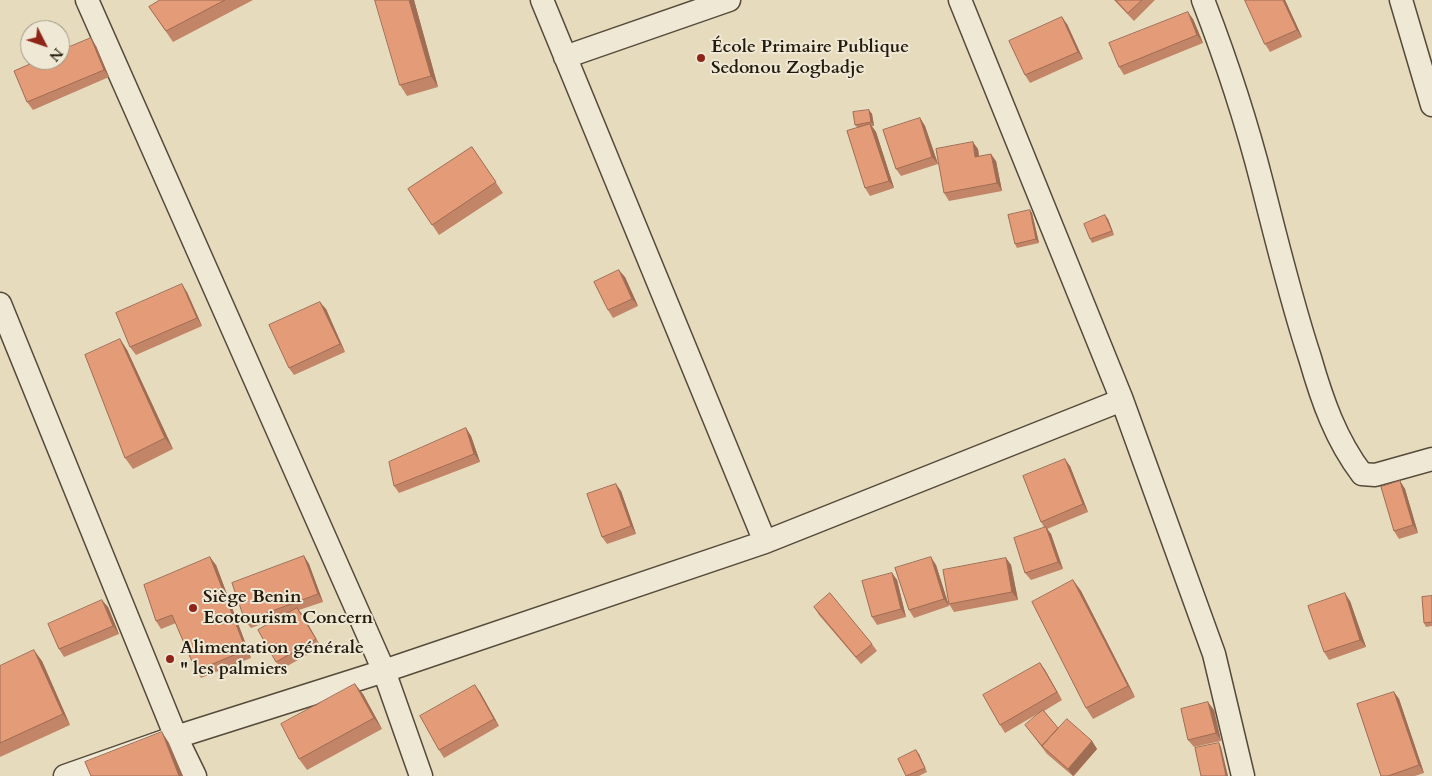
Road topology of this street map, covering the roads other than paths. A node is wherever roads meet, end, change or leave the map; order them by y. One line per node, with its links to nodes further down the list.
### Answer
1 (87, 0): 13 (street)
2 (542, 0): 7 (street)
3 (729, 0): 7 (street)
4 (960, 0): 10 (street)
5 (1203, 0): 11 (street)
6 (1401, 0): 8 (street)
7 (565, 57): 12 (street)
8 (1432, 105)
9 (0, 304): 14 (street)
10 (1122, 400): 12 (street); 18 (street)
11 (1432, 459)
12 (765, 542): 13 (street)
13 (384, 671): 14 (street); 17 (street)
14 (176, 737): 15 (street); 16 (street)
15 (65, 776)
16 (195, 776)
17 (421, 776)
18 (1243, 776)

